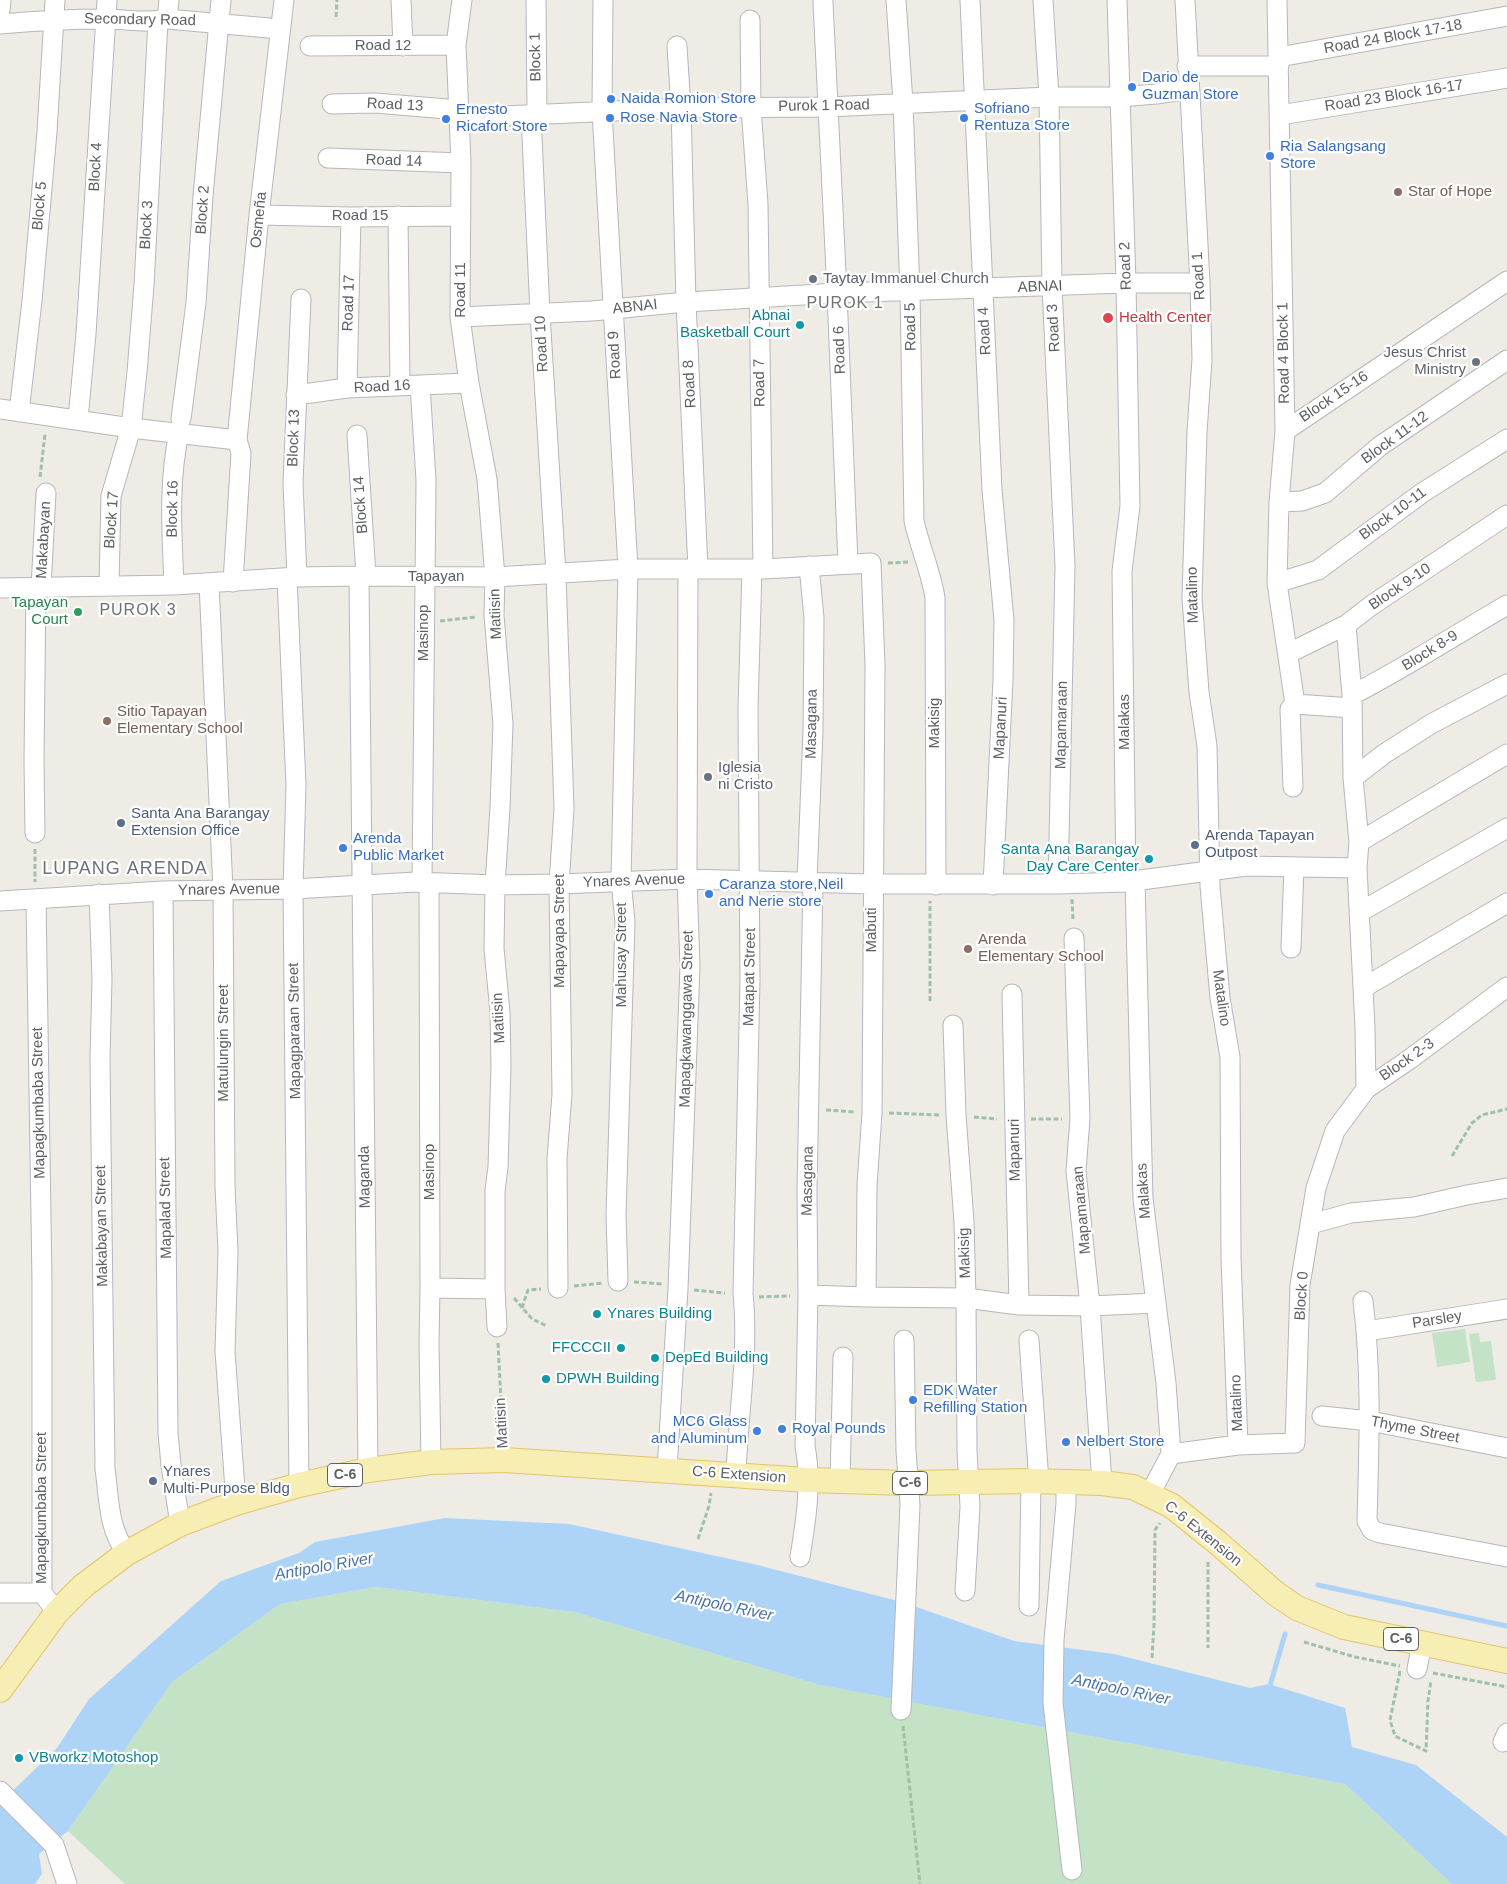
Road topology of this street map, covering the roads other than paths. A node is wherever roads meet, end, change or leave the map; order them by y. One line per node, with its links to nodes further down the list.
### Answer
1 (1, 0): 18 (street)
2 (55, 0): 21 (street, Block 5)
3 (107, 0): 20 (street, Block 4)
4 (169, 0): 22 (street, Block 3)
5 (221, 0): 24 (street, Block 2)
6 (284, 0): 26 (street, Osmeña)
7 (401, 0): 29 (street)
8 (462, 0): 27 (street, Road 11)
9 (536, 0): 45 (street, Block 1)
10 (603, 0): 43 (street, Road 9)
11 (896, 0): 39 (street, Road 5)
12 (970, 0): 37 (street, Road 4)
13 (1043, 0): 36 (street, Road 3)
14 (1117, 0): 35 (street, Road 2)
15 (1185, 0): 32 (street, Road 1)
16 (1277, 0): 31 (street, Road 4 Block 1)
17 (823, 2): 41 (street, Road 6)
18 (0, 10)
19 (1507, 16): 31 (street, Road 24 Block 17-18)
20 (106, 19): 21 (street, Secondary Road); 22 (street, Secondary Road); 74 (street, Block 4)
21 (53, 20): 25 (street, Secondary Road); 73 (street, Block 5)
22 (163, 20): 24 (street, Secondary Road); 76 (street, Block 3)
23 (750, 20): 40 (street, Road 7)
24 (219, 22): 26 (street, Secondary Road); 75 (street, Block 2)
25 (0, 24)
26 (280, 29): 49 (street, Osmeña)
27 (456, 45): 29 (street, Road 12); 44 (street, Road 11)
28 (310, 46): 29 (street, Road 12)
29 (404, 46)
30 (677, 46): 42 (street, Road 8)
31 (1279, 62): 32 (street); 46 (street, Road 4 Block 1)
32 (1188, 66): 34 (street, Road 1)
33 (1507, 78): 46 (street, Road 23 Block 16-17)
34 (1189, 89): 35 (street, Purok 1 Road); 55 (street, Road 1)
35 (1120, 97): 36 (street, Purok 1 Road); 54 (street, Road 2)
36 (1049, 98): 37 (street, Purok 1 Road); 56 (street, Road 3)
37 (974, 100): 39 (street, Purok 1 Road); 57 (street, Road 4)
38 (332, 104): 44 (street, Road 13)
39 (903, 104): 41 (street, Purok 1 Road); 58 (street, Road 5)
40 (751, 107): 41 (street, Purok 1 Road); 42 (street, Purok 1 Road); 60 (street, Road 7)
41 (827, 107): 59 (street, Road 6)
42 (681, 108): 43 (street, Purok 1 Road); 62 (street, Road 8)
43 (602, 110): 45 (street, Purok 1 Road); 63 (street, Road 9)
44 (459, 114): 45 (street, Purok 1 Road); 48 (street, Road 11)
45 (534, 114): 64 (street, Road 10)
46 (1280, 115): 77 (street, Road 4 Block 1)
47 (328, 158): 48 (street, Road 14)
48 (461, 163): 51 (street, Road 11)
49 (259, 215): 52 (street, Road 15); 80 (street, Osmeña)
50 (398, 216): 51 (street, Road 15); 52 (street, Road 15); 69 (street)
51 (461, 216): 65 (street, Road 11)
52 (351, 217): 70 (street, Road 17)
53 (1507, 281): 77 (street, Block 15-16)
54 (1126, 283): 55 (street, ABNAI); 56 (street, ABNAI); 86 (street, Road 2)
55 (1200, 283): 84 (street, Road 1)
56 (1052, 286): 57 (street, ABNAI); 90 (street, Road 3)
57 (983, 289): 58 (street, ABNAI); 94 (street, Road 4)
58 (910, 292): 59 (street, ABNAI); 85 (street, Road 5)
59 (838, 293): 60 (street, ABNAI); 88 (street, Road 6)
60 (759, 297): 62 (street, ABNAI); 92 (street, Road 7)
61 (301, 299): 71 (street, Block 13)
62 (686, 302): 63 (street, ABNAI); 91 (street, Road 8)
63 (613, 309): 64 (street, ABNAI); 93 (street, Road 9)
64 (540, 314): 65 (street, ABNAI); 95 (street, Road 10)
65 (460, 317): 67 (street, Road 11)
66 (1507, 360): 82 (street, Block 11-12)
67 (469, 383): 68 (street, Road 16); 98 (street, Road 11)
68 (420, 385): 69 (street, Road 16); 97 (street, Masinop)
69 (400, 386): 70 (street, Road 16)
70 (347, 388): 71 (street, Road 16)
71 (296, 395): 99 (street, Block 13)
72 (0, 409): 73 (street)
73 (19, 412): 74 (street)
74 (78, 419): 76 (street)
75 (180, 426): 76 (street); 80 (street); 104 (street, Block 16)
76 (131, 428): 103 (street, Block 17)
77 (1285, 430): 82 (street, Road 4 Block 1)
78 (356, 435): 96 (street, Block 14)
79 (1507, 439): 102 (street, Block 10-11)
80 (237, 440): 100 (street, Osmeña)
81 (46, 493): 106 (street, Makabayan)
82 (1279, 502): 102 (street, Road 4 Block 1)
83 (1507, 515): 108 (street, Block 9-10)
84 (1193, 553): 121 (street, Matalino)
85 (927, 562): 133 (street, Makisig)
86 (1123, 562): 125 (street, Malakas)
87 (871, 563): 88 (street, Tapayan); 130 (street, Mabuti)
88 (848, 564): 89 (street, Tapayan)
89 (809, 566): 92 (street, Tapayan); 127 (street, Masagana)
90 (1065, 566): 131 (street, Mapamaraan)
91 (693, 569): 92 (street, Tapayan); 93 (street, Tapayan); 122 (street, Mapagkawanggawa Street)
92 (757, 569): 123 (street, Matapat Street)
93 (628, 570): 95 (street, Tapayan); 124 (street, Mahusay Street)
94 (999, 572): 134 (street, Mapanuri)
95 (556, 574): 98 (street, Tapayan); 129 (street, Mapayapa Street)
96 (362, 576): 97 (street, Tapayan); 99 (street, Tapayan); 128 (street)
97 (424, 577): 98 (street, Tapayan); 126 (street, Masinop)
98 (495, 577): 132 (street, Matiisin)
99 (292, 578): 100 (street, Tapayan); 135 (street, Mapagparaan Street)
100 (233, 582): 101 (street, Tapayan)
101 (208, 583): 104 (street, Tapayan); 136 (street, Matulungin Street)
102 (1277, 583): 109 (street, Road 4 Block 1)
103 (108, 585): 104 (street, Tapayan); 106 (street, Tapayan)
104 (174, 585)
105 (0, 588): 106 (street, Tapayan)
106 (38, 588): 117 (street)
107 (1507, 605): 111 (street, Block 8-9)
108 (1346, 625): 109 (street, Block 9-10); 111 (street)
109 (1289, 653): 112 (street, Road 4 Block 1)
110 (1507, 684): 114 (street)
111 (1352, 701): 112 (street); 114 (street)
112 (1295, 704): 115 (street, Road 4 Block 1)
113 (1507, 754): 118 (street)
114 (1353, 778): 118 (street)
115 (1293, 787)
116 (1507, 828): 142 (street)
117 (35, 833)
118 (1359, 842): 120 (street)
119 (1294, 867): 120 (street, Ynares Avenue); 121 (street, Ynares Avenue); 144 (street)
120 (1357, 868): 142 (street)
121 (1210, 872): 125 (street, Ynares Avenue); 172 (street, Matalino)
122 (687, 879): 123 (street, Ynares Avenue); 124 (street, Ynares Avenue); 177 (street, Mapagkawanggawa Street)
123 (750, 880): 127 (street, Ynares Avenue); 178 (street, Matapat Street)
124 (621, 881): 129 (street, Ynares Avenue); 153 (street, Mahusay Street)
125 (1130, 881): 131 (street, Ynares Avenue); 161 (street, Malakas)
126 (425, 882): 128 (street, Ynares Avenue); 132 (street, Ynares Avenue); 154 (street, Masinop)
127 (810, 882): 130 (street, Ynares Avenue); 157 (street, Masagana)
128 (362, 884): 135 (street, Ynares Avenue); 176 (street, Maganda)
129 (559, 884): 132 (street, Ynares Avenue); 155 (street, Mapayapa Street)
130 (872, 884): 133 (street, Ynares Avenue); 158 (street, Mabuti)
131 (1065, 884): 134 (street, Ynares Avenue)
132 (495, 885): 156 (street, Matiisin)
133 (933, 885): 134 (street, Ynares Avenue)
134 (993, 885)
135 (293, 889): 136 (street, Ynares Avenue); 186 (street, Mapagparaan Street)
136 (223, 890): 137 (street, Ynares Avenue); 188 (street, Matulungin Street)
137 (163, 891): 138 (street, Ynares Avenue); 189 (street, Mapalad Street)
138 (99, 894): 139 (street, Ynares Avenue); 190 (street, Makabayan Street)
139 (36, 899): 140 (street, Ynares Avenue); 195 (street, Mapagkumbaba Street)
140 (0, 901)
141 (1507, 903): 146 (street)
142 (1360, 912): 146 (street)
143 (1074, 938): 163 (street, Mapamaraan)
144 (1292, 948)
145 (1507, 987): 149 (street, Block 2-3)
146 (1363, 988): 149 (street)
147 (1012, 994): 162 (street, Mapanuri)
148 (953, 1025): 159 (street, Makisig)
149 (1366, 1089): 150 (street, Block 2-3)
150 (1329, 1152): 152 (street, Block 0)
151 (1507, 1188): 152 (street)
152 (1311, 1224): 172 (street, Block 0)
153 (618, 1281)
154 (430, 1288): 156 (street); 175 (street, Masinop)
155 (558, 1288)
156 (495, 1289): 165 (street, Matiisin)
157 (808, 1295): 158 (street); 179 (street, Masagana)
158 (866, 1298): 159 (street)
159 (966, 1298): 162 (street); 181 (street, Makisig)
160 (1363, 1301): 166 (street)
161 (1156, 1303): 163 (street); 174 (street, Malakas)
162 (1018, 1305): 163 (street)
163 (1090, 1306): 184 (street, Mapamaraan)
164 (1507, 1309): 166 (street, Parsley)
165 (497, 1327)
166 (1367, 1331): 171 (street)
167 (904, 1340): 185 (street)
168 (1029, 1340): 182 (street)
169 (843, 1357): 180 (street)
170 (1322, 1416): 171 (street, Thyme Street)
171 (1370, 1421): 173 (street, Thyme Street); 192 (street)
172 (1238, 1444): 174 (street)
173 (1507, 1448)
174 (1171, 1454): 187 (street)
175 (432, 1462): 176 (main road, C-6 Extension / C-6); 177 (main road, C-6 Extension / C-6)
176 (368, 1470): 186 (main road, C-6 Extension / C-6)
177 (667, 1470): 178 (main road, C-6 Extension / C-6)
178 (736, 1474): 179 (main road, C-6 Extension / C-6)
179 (807, 1480): 180 (main road, C-6 Extension / C-6); 191 (street, Masagana)
180 (840, 1481): 185 (main road, C-6 Extension / C-6)
181 (969, 1482): 182 (main road, C-6 Extension / C-6); 185 (main road, C-6 Extension / C-6); 193 (street, Makisig)
182 (1035, 1482): 183 (main road, C-6 Extension / C-6); 196 (street)
183 (1066, 1482): 184 (main road, C-6 Extension / C-6); 204 (street)
184 (1102, 1482): 187 (main road, C-6 Extension / C-6)
185 (908, 1483): 202 (street)
186 (299, 1485): 188 (main road, C-6 Extension / C-6)
187 (1150, 1494): 198 (main road, C-6 Extension / C-6)
188 (236, 1503): 189 (main road, C-6 Extension / C-6)
189 (180, 1524): 190 (main road, C-6 Extension / C-6)
190 (127, 1553): 197 (main road, C-6 Extension / C-6)
191 (800, 1556)
192 (1507, 1557)
193 (965, 1591)
194 (0, 1593): 195 (street)
195 (42, 1593): 197 (street, Mapagkumbaba Street)
196 (1029, 1606)
197 (58, 1612): 201 (main road, C-6 Extension / C-6)
198 (1422, 1643): 199 (main road, C-6 Extension / C-6); 200 (street)
199 (1507, 1661)
200 (1417, 1669)
201 (0, 1690)
202 (901, 1710)
203 (0, 1791): 205 (street)
204 (1072, 1870)
205 (67, 1884)

